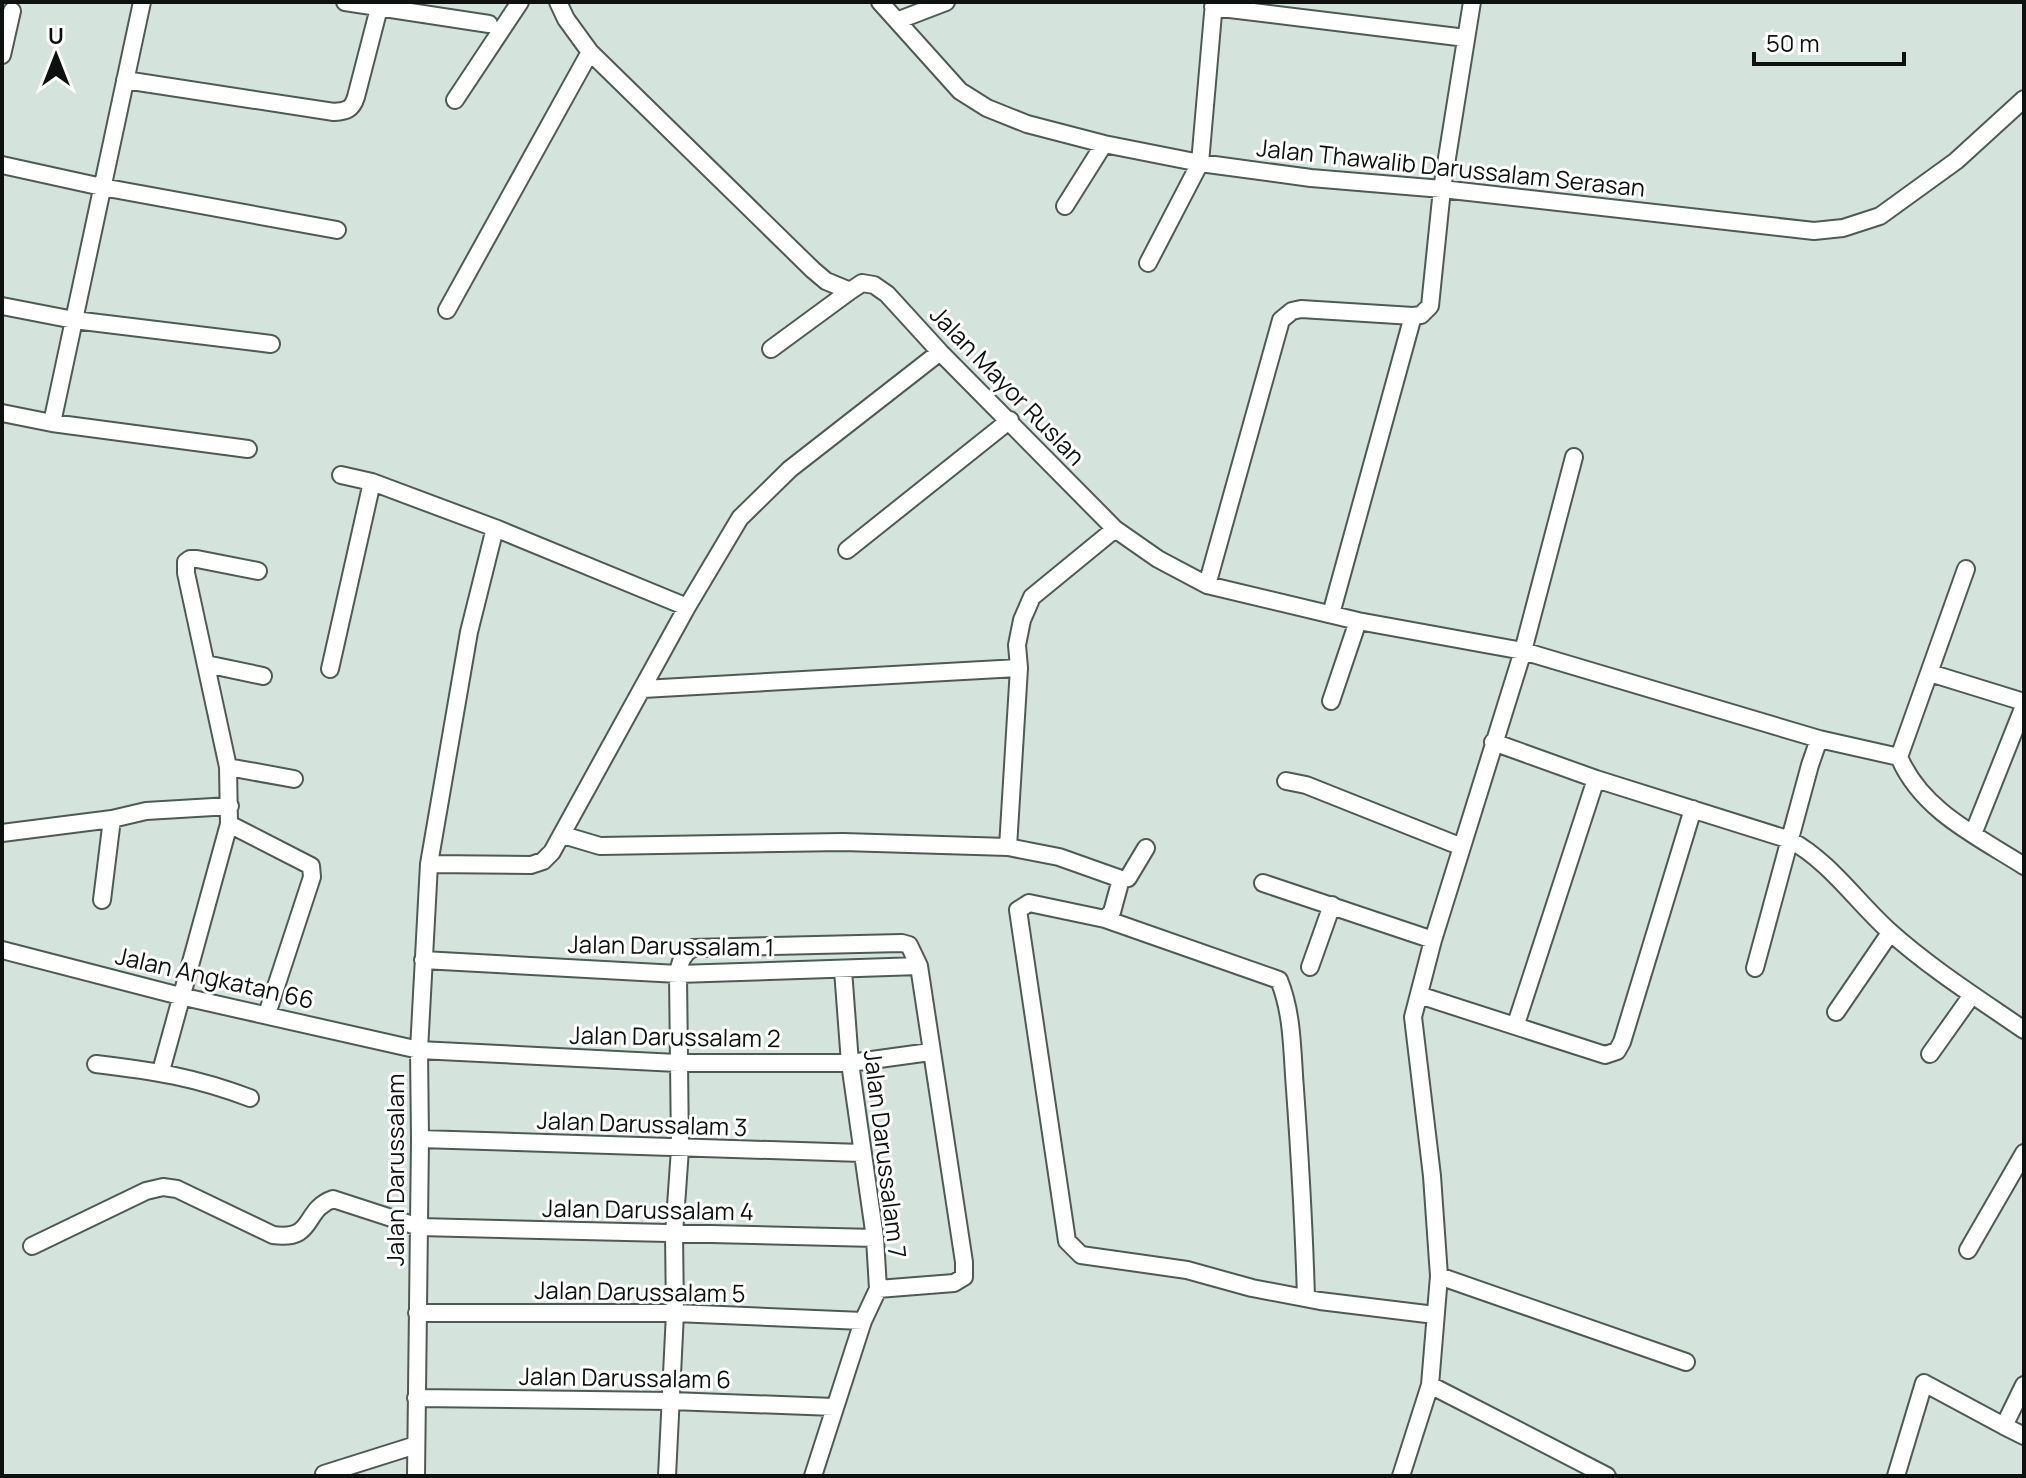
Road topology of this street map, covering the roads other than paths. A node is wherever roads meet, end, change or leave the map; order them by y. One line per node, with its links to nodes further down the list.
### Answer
1 (142, 2): 16 (street)
2 (345, 2): 9 (street)
3 (520, 2): 18 (street)
4 (558, 2): 14 (street, Jalan Mayor Ruslan)
5 (880, 2): 11 (street, Jalan Thawalib Darussalam Serasan)
6 (946, 2): 11 (street)
7 (1472, 2): 13 (street)
8 (1214, 4): 13 (street); 20 (street)
9 (379, 8): 12 (street); 16 (street)
10 (12, 11): 15 (street)
11 (899, 20): 19 (street, Jalan Thawalib Darussalam Serasan)
12 (489, 24)
13 (1466, 38): 23 (street)
14 (590, 52): 27 (street, Jalan Mayor Ruslan); 29 (street)
15 (2, 55)
16 (125, 80): 22 (street)
17 (2024, 99): 23 (street, Jalan Thawalib Darussalam Serasan)
18 (455, 100)
19 (1104, 144): 20 (street, Jalan Thawalib Darussalam Serasan); 24 (street)
20 (1200, 163): 23 (street, Jalan Thawalib Darussalam Serasan); 26 (street)
21 (2, 165): 22 (street)
22 (102, 187): 25 (street); 31 (street)
23 (1442, 189): 30 (street)
24 (1065, 206)
25 (337, 230)
26 (1148, 263)
27 (850, 291): 33 (street); 34 (street, Jalan Mayor Ruslan)
28 (2, 306): 31 (street)
29 (447, 310)
30 (1413, 316): 47 (street); 49 (street)
31 (74, 320): 32 (street); 37 (street)
32 (271, 344)
33 (771, 349)
34 (940, 352): 36 (street, Jalan Mayor Ruslan); 48 (street)
35 (2, 413): 37 (street)
36 (1010, 420): 43 (street, Jalan Mayor Ruslan); 44 (street)
37 (52, 423): 38 (street)
38 (248, 449)
39 (1574, 457): 51 (street)
40 (341, 475): 41 (street)
41 (372, 482): 42 (street); 54 (street)
42 (495, 528): 48 (street); 78 (street, Jalan Darussalam)
43 (1115, 529): 47 (street, Jalan Mayor Ruslan); 53 (street)
44 (847, 550)
45 (1966, 569): 55 (street)
46 (258, 571): 52 (street)
47 (1207, 585): 49 (street, Jalan Mayor Ruslan)
48 (687, 607): 57 (street)
49 (1331, 614): 50 (street, Jalan Mayor Ruslan)
50 (1358, 621): 51 (street, Jalan Mayor Ruslan); 58 (street)
51 (1523, 651): 60 (street, Jalan Mayor Ruslan); 61 (street)
52 (206, 664): 56 (street); 63 (street)
53 (1019, 668): 57 (street); 75 (street)
54 (330, 669)
55 (1930, 673): 59 (street); 62 (street)
56 (263, 676)
57 (643, 689): 73 (street)
58 (1331, 701)
59 (2024, 704): 72 (street)
60 (1819, 739): 62 (street, Jalan Mayor Ruslan); 74 (street)
61 (1493, 742): 65 (street); 76 (street)
62 (1899, 757): 72 (street)
63 (228, 767): 64 (street); 67 (street)
64 (294, 779)
65 (1596, 779): 68 (street); 99 (street)
66 (1286, 781): 76 (street)
67 (230, 806): 69 (street); 70 (street)
68 (1693, 809): 74 (street); 99 (street)
69 (112, 819): 71 (street); 82 (street)
70 (229, 824): 96 (street); 98 (street)
71 (2, 833)
72 (1973, 834): 79 (street)
73 (563, 835): 75 (street); 78 (street)
74 (1790, 840): 85 (street); 91 (street)
75 (1008, 847): 80 (street)
76 (1462, 847): 86 (street)
77 (1146, 848): 80 (street)
78 (429, 864): 88 (street, Jalan Darussalam)
79 (2024, 866)
80 (1121, 879): 84 (street)
81 (1263, 883): 83 (street)
82 (102, 900)
83 (1332, 905): 86 (street); 90 (street)
84 (1105, 919): 120 (street); 120 (street)
85 (1890, 933): 95 (street); 97 (street)
86 (1433, 940): 94 (street)
87 (2, 950): 96 (street, Jalan Angkatan 66)
88 (423, 960): 93 (street, Jalan Darussalam 1); 101 (street, Jalan Darussalam)
89 (919, 966): 92 (street, Jalan Darussalam 1); 93 (street); 102 (street)
90 (1310, 967)
91 (1755, 968)
92 (843, 970): 93 (street, Jalan Darussalam 1); 105 (street, Jalan Darussalam 7)
93 (678, 974): 104 (street)
94 (1419, 995): 99 (street); 118 (street)
95 (1972, 995): 100 (street); 103 (street)
96 (180, 996): 98 (street, Jalan Angkatan 66); 107 (street)
97 (1836, 1012)
98 (267, 1014): 101 (street, Jalan Angkatan 66)
99 (1516, 1024)
100 (2024, 1030)
101 (419, 1050): 104 (street, Jalan Darussalam 2); 109 (street, Jalan Darussalam)
102 (930, 1052): 105 (street, Jalan Darussalam 2); 119 (street)
103 (1930, 1054)
104 (677, 1063): 105 (street, Jalan Darussalam 2); 110 (street)
105 (850, 1063): 111 (street, Jalan Darussalam 7)
106 (96, 1064): 107 (street)
107 (161, 1071): 108 (street)
108 (250, 1098)
109 (420, 1139): 110 (street, Jalan Darussalam 3); 113 (street, Jalan Darussalam)
110 (680, 1149): 111 (street, Jalan Darussalam 3); 114 (street)
111 (862, 1153): 115 (street, Jalan Darussalam 7)
112 (2024, 1153): 117 (street)
113 (419, 1227): 114 (street, Jalan Darussalam 4); 116 (street, Jalan Darussalam 4); 121 (street, Jalan Darussalam)
114 (674, 1234): 115 (street, Jalan Darussalam 4); 122 (street)
115 (875, 1238): 119 (street, Jalan Darussalam 7)
116 (32, 1246)
117 (1968, 1250)
118 (1439, 1276): 123 (street); 125 (street)
119 (878, 1289): 124 (street, Jalan Darussalam 7)
120 (1306, 1298): 123 (street)
121 (417, 1313): 122 (street, Jalan Darussalam 5); 128 (street, Jalan Darussalam)
122 (675, 1313): 124 (street, Jalan Darussalam 5); 129 (street)
123 (1435, 1315): 126 (street)
124 (863, 1321): 130 (street, Jalan Darussalam 7)
125 (1686, 1362)
126 (1430, 1385): 138 (street); 139 (street)
127 (2024, 1385): 131 (street)
128 (416, 1398): 129 (street, Jalan Darussalam 6); 133 (street, Jalan Darussalam)
129 (671, 1401): 130 (street, Jalan Darussalam 6); 136 (street)
130 (834, 1407): 137 (street, Jalan Darussalam 7)
131 (2004, 1426): 132 (street); 140 (street)
132 (2024, 1436)
133 (416, 1445): 134 (street); 135 (street, Jalan Darussalam)
134 (324, 1474)
135 (416, 1476)
136 (667, 1476)
137 (813, 1476)
138 (1401, 1476)
139 (1607, 1476)
140 (1896, 1476)

